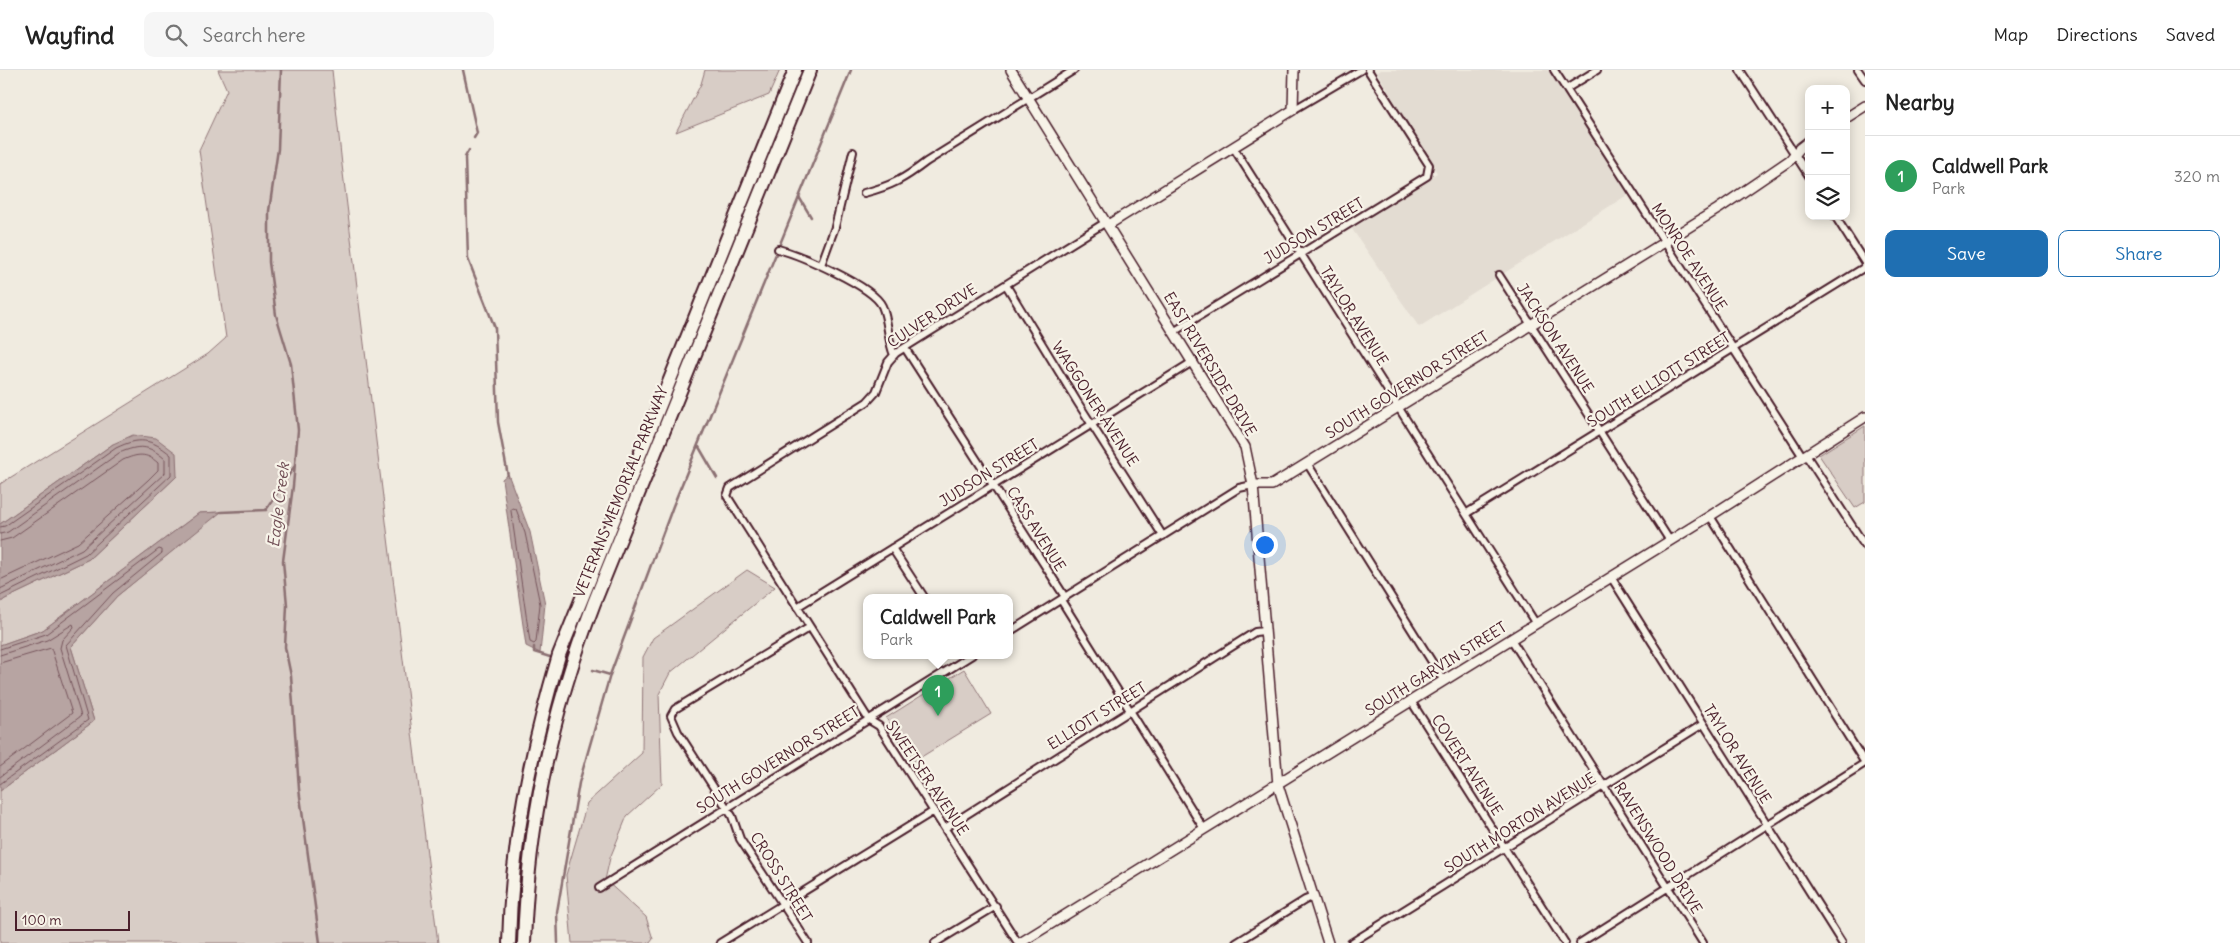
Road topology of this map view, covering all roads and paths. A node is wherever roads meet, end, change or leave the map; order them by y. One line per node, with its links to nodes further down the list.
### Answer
1 (795, 70): 84 (highway, VETERANS MEMORIAL PARKWAY)
2 (810, 70): 85 (highway, VETERANS MEMORIAL PARKWAY)
3 (1011, 70): 14 (street, EAST RIVERSIDE DRIVE)
4 (1074, 70): 14 (street)
5 (1294, 70): 16 (street)
6 (1361, 70): 16 (street, CULVER DRIVE)
7 (1368, 70): 28 (street, JUDSON STREET)
8 (1554, 70): 13 (street, MONROE AVENUE)
9 (1597, 70): 13 (street)
10 (1740, 70): 21 (street)
11 (1858, 70): 12 (street)
12 (1865, 80)
13 (1566, 89): 26 (street, MONROE AVENUE)
14 (1028, 99): 23 (street); 25 (street, EAST RIVERSIDE DRIVE)
15 (1865, 106): 17 (street)
16 (1293, 110): 19 (street, CULVER DRIVE)
17 (1850, 115)
18 (1805, 145): 21 (street, SOUTH GOVERNOR STREET)
19 (1233, 147): 25 (street, CULVER DRIVE); 28 (street, TAYLOR AVENUE)
20 (854, 152): 30 (street)
21 (1795, 155): 22 (street); 26 (street, SOUTH GOVERNOR STREET)
22 (1808, 175)
23 (864, 193)
24 (1838, 220): 29 (street)
25 (1107, 224): 33 (street, CULVER DRIVE); 35 (street, EAST RIVERSIDE DRIVE)
26 (1664, 242): 34 (street, SOUTH GOVERNOR STREET); 37 (street, MONROE AVENUE)
27 (778, 249): 30 (street)
28 (1300, 254): 35 (street, JUDSON STREET); 40 (street, TAYLOR AVENUE)
29 (1865, 263)
30 (821, 265): 38 (street)
31 (1865, 267): 37 (street, SOUTH ELLIOTT STREET)
32 (1499, 275): 34 (street, JACKSON AVENUE)
33 (1006, 285): 36 (street, CULVER DRIVE); 42 (street, WAGGONER AVENUE)
34 (1531, 324): 40 (street, SOUTH GOVERNOR STREET); 43 (street, JACKSON AVENUE)
35 (1175, 331): 39 (street, EAST RIVERSIDE DRIVE)
36 (905, 348): 38 (street, CULVER DRIVE); 47 (street, CASS AVENUE)
37 (1733, 348): 43 (street, SOUTH ELLIOTT STREET); 44 (street, MONROE AVENUE)
38 (894, 355): 46 (street, CULVER DRIVE)
39 (1194, 361): 42 (street, JUDSON STREET); 48 (street, EAST RIVERSIDE DRIVE)
40 (1398, 407): 45 (street, SOUTH GOVERNOR STREET); 49 (street, TAYLOR AVENUE)
41 (1865, 417): 44 (street, SOUTH GARVIN STREET)
42 (1093, 424): 47 (street, JUDSON STREET); 51 (street, WAGGONER AVENUE)
43 (1600, 431): 49 (street, SOUTH ELLIOTT STREET); 52 (street, JACKSON AVENUE)
44 (1805, 456): 50 (street, SOUTH GARVIN STREET); 53 (street, MONROE AVENUE)
45 (1307, 464): 48 (street, SOUTH GOVERNOR STREET); 65 (street)
46 (740, 482): 58 (street, SWEETSER AVENUE)
47 (993, 485): 54 (street, JUDSON STREET); 57 (street, CASS AVENUE)
48 (1253, 485): 51 (street, SOUTH GOVERNOR STREET); 62 (street, EAST RIVERSIDE DRIVE)
49 (1467, 513): 59 (street, TAYLOR AVENUE)
50 (1710, 516): 52 (street, SOUTH GARVIN STREET); 70 (street)
51 (1163, 536): 57 (street, SOUTH GOVERNOR STREET)
52 (1670, 540): 55 (street, SOUTH GARVIN STREET)
53 (1865, 546)
54 (892, 548): 56 (street); 58 (street, JUDSON STREET)
55 (1610, 577): 59 (street, SOUTH GARVIN STREET); 69 (street, TAYLOR AVENUE)
56 (922, 594)
57 (1063, 599): 61 (street, SOUTH GOVERNOR STREET); 67 (street, CASS AVENUE)
58 (798, 608): 60 (street, SWEETSER AVENUE)
59 (1536, 624): 63 (street, SOUTH GARVIN STREET)
60 (810, 626): 68 (street, SWEETSER AVENUE); 73 (street, CROSS STREET)
61 (1013, 630)
62 (1264, 631): 67 (street, ELLIOTT STREET); 71 (street, EAST RIVERSIDE DRIVE)
63 (1511, 640): 65 (street, SOUTH GARVIN STREET); 72 (street, RAVENSWOOD DRIVE)
64 (959, 659): 68 (street, SOUTH GOVERNOR STREET)
65 (1444, 681): 66 (street, SOUTH GARVIN STREET)
66 (1412, 701): 71 (street, SOUTH GARVIN STREET); 78 (street, COVERT AVENUE)
67 (1130, 710): 76 (street, ELLIOTT STREET); 77 (street, CASS AVENUE)
68 (868, 720): 73 (street, SOUTH GOVERNOR STREET); 74 (street, SWEETSER AVENUE)
69 (1703, 724): 72 (street, SOUTH MORTON AVENUE); 75 (street, TAYLOR AVENUE)
70 (1865, 763): 75 (street)
71 (1278, 785): 77 (street, SOUTH GARVIN STREET); 81 (street, EAST RIVERSIDE DRIVE)
72 (1603, 786): 78 (street, SOUTH MORTON AVENUE); 80 (street, RAVENSWOOD DRIVE)
73 (726, 807): 79 (street, SOUTH GOVERNOR STREET); 82 (street, CROSS STREET)
74 (934, 811): 76 (street, SWEETSER AVENUE); 82 (street)
75 (1767, 825): 80 (street); 96 (street, TAYLOR AVENUE)
76 (945, 828): 83 (street, SWEETSER AVENUE)
77 (1204, 829): 89 (street, SOUTH GARVIN STREET)
78 (1504, 847): 92 (street, SOUTH MORTON AVENUE); 93 (street, COVERT AVENUE)
79 (599, 888)
80 (1668, 888): 94 (street); 95 (street, RAVENSWOOD DRIVE)
81 (1313, 897): 90 (street); 91 (street, EAST RIVERSIDE DRIVE)
82 (782, 904): 86 (street); 87 (street, CROSS STREET)
83 (996, 906): 88 (street); 89 (street, SWEETSER AVENUE)
84 (509, 943)
85 (524, 943)
86 (720, 943)
87 (808, 943)
88 (935, 943)
89 (1019, 943)
90 (1236, 943)
91 (1328, 943)
92 (1351, 943)
93 (1566, 943)
94 (1580, 943)
95 (1704, 943)
96 (1842, 943)

